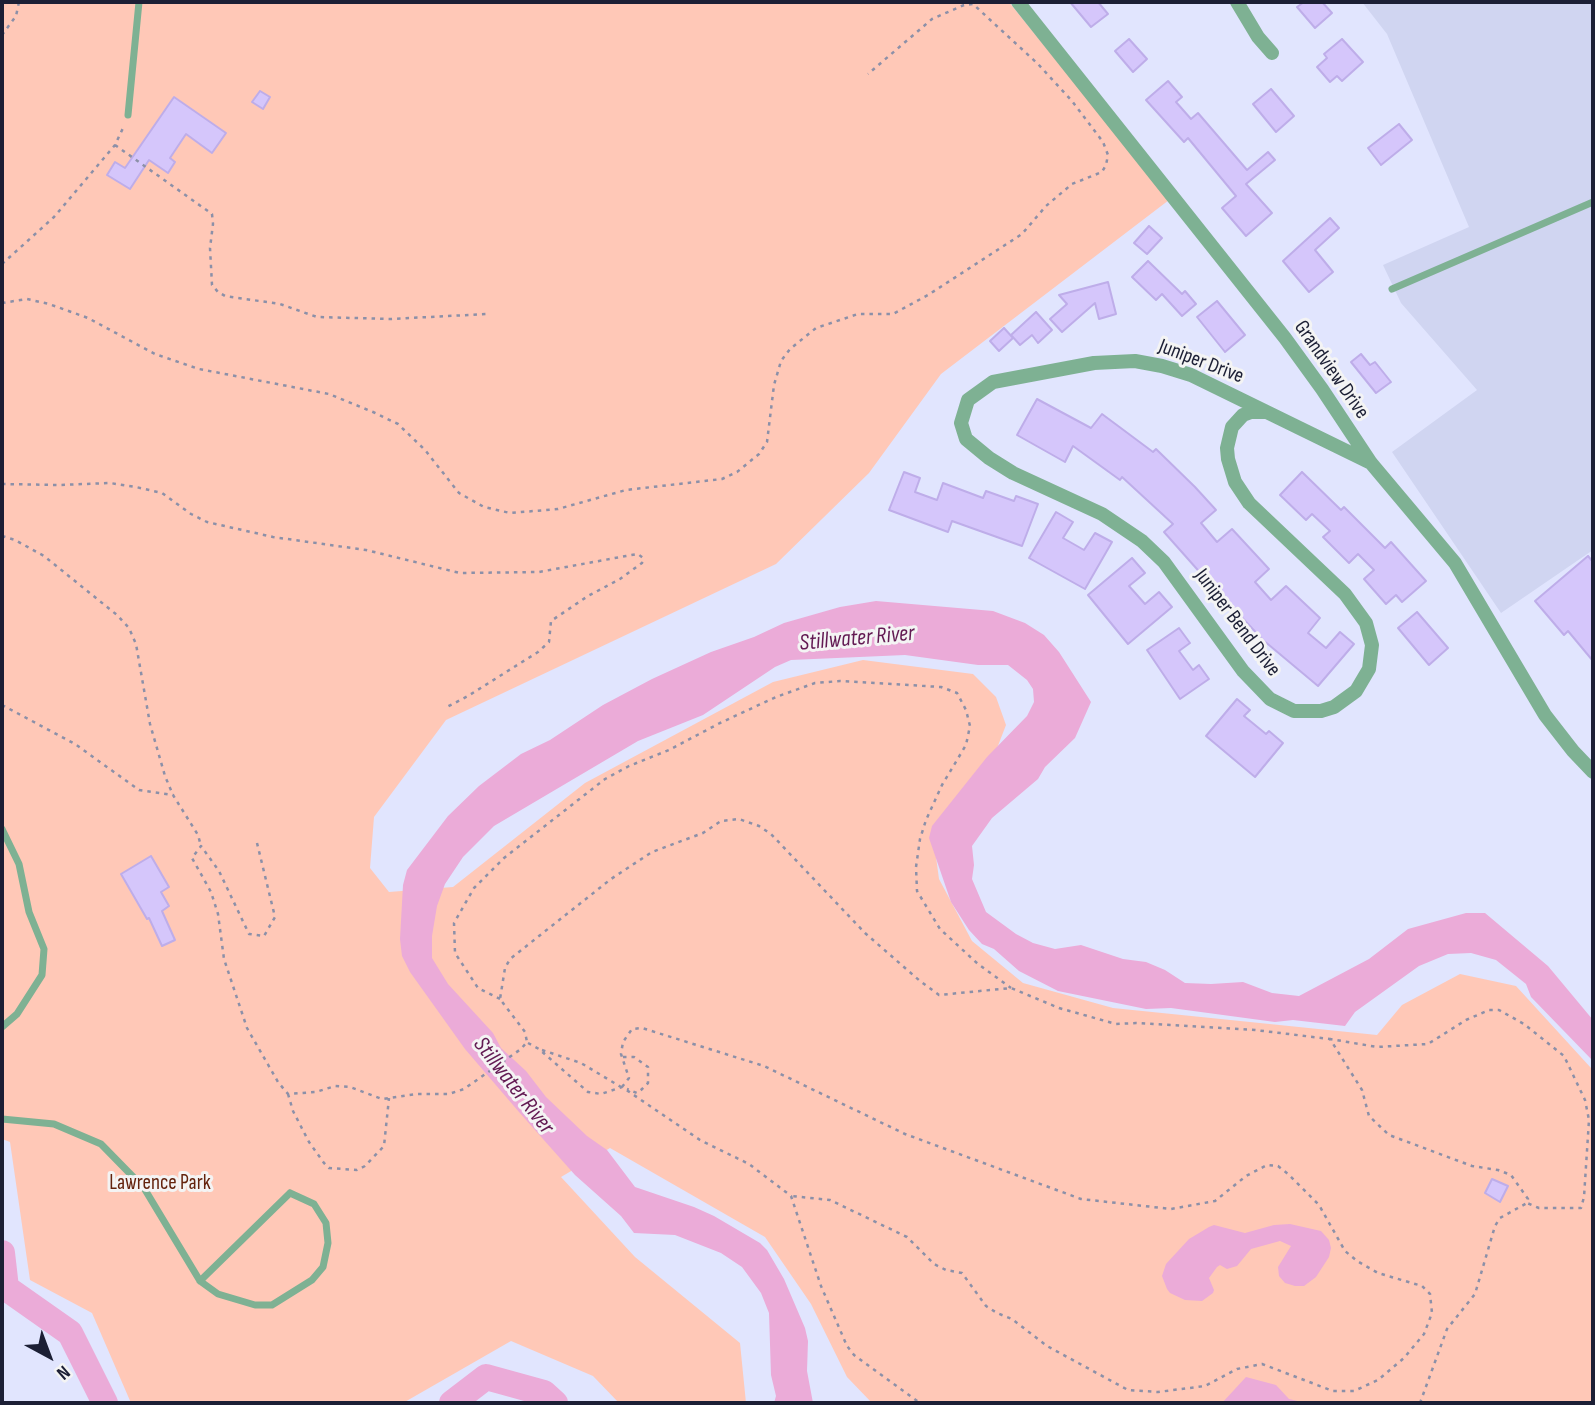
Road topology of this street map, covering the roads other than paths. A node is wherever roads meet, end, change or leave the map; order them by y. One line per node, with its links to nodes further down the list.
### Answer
1 (139, 2): 5 (lane)
2 (1018, 2): 10 (street, Grandview Drive)
3 (1237, 2): 4 (street)
4 (1272, 53)
5 (128, 115)
6 (1593, 202): 7 (lane)
7 (1392, 289)
8 (968, 400): 9 (street, Juniper Drive); 9 (street, Juniper Bend Drive)
9 (1265, 412): 10 (street, Juniper Drive)
10 (1371, 463): 11 (street, Grandview Drive)
11 (1593, 772)
12 (2, 829): 13 (lane)
13 (2, 1027)
14 (2, 1119): 15 (lane)
15 (200, 1281): 15 (lane)

